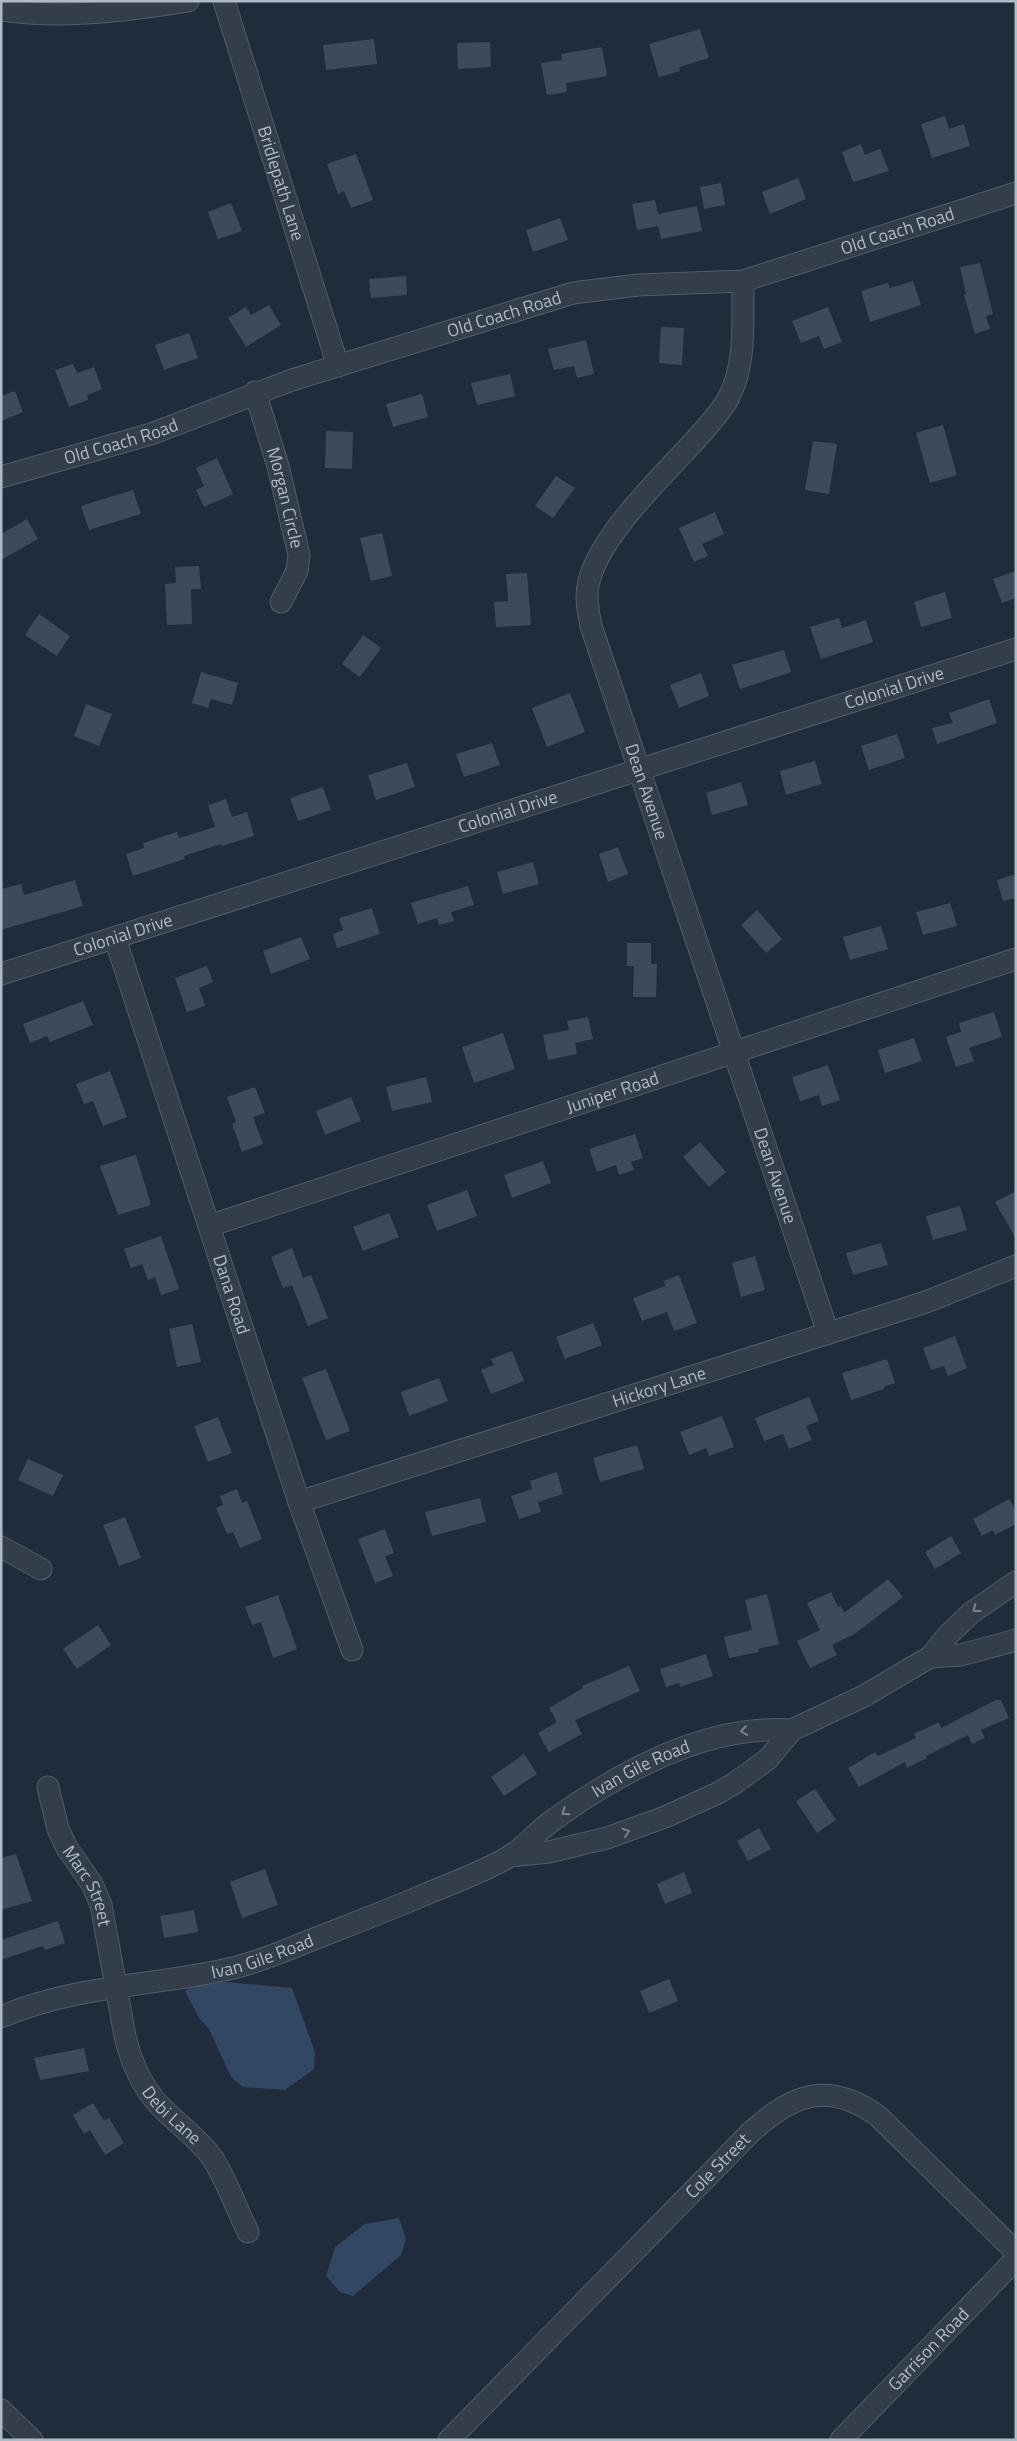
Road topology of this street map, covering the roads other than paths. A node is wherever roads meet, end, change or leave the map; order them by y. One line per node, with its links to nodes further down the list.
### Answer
1 (188, 1): 3 (street)
2 (224, 1): 6 (street, Bridlepath Lane)
3 (1, 10)
4 (1016, 193): 5 (street, Old Coach Road)
5 (743, 281): 6 (street, Old Coach Road); 11 (street, Dean Avenue)
6 (338, 366): 7 (street, Old Coach Road)
7 (255, 392): 8 (street, Old Coach Road); 9 (street, Morgan Circle)
8 (1, 477)
9 (281, 602)
10 (1016, 648): 11 (street, Colonial Drive)
11 (639, 769): 12 (street, Colonial Drive); 15 (street, Dean Avenue)
12 (115, 938): 14 (street, Colonial Drive); 16 (street, Dana Road)
13 (1016, 959): 15 (street, Juniper Road)
14 (1, 974)
15 (734, 1052): 16 (street, Juniper Road); 18 (street, Dean Avenue)
16 (209, 1226): 19 (street, Dana Road)
17 (1016, 1266): 18 (street, Hickory Lane)
18 (828, 1333): 19 (street, Hickory Lane)
19 (299, 1502): 24 (street, Dana Road)
20 (1, 1547): 21 (street)
21 (41, 1569)
22 (1016, 1582): 25 (street, Ivan Gile Road, one-way to 25)
23 (1016, 1640): 25 (street, Ivan Gile Road)
24 (352, 1650)
25 (930, 1657): 26 (street, Ivan Gile Road)
26 (792, 1730): 28 (street, Ivan Gile Road, one-way to 28); 28 (street, Ivan Gile Road, one-way to 26)
27 (48, 1787): 29 (street, Marc Street)
28 (510, 1856): 29 (street, Ivan Gile Road)
29 (115, 1988): 30 (street, Ivan Gile Road); 31 (street, Debi Lane)
30 (1, 2017)
31 (248, 2232)
32 (1016, 2252): 36 (street, Cole Street)
33 (1016, 2260): 37 (street, Garrison Road)
34 (1, 2410): 35 (street)
35 (32, 2440)
36 (449, 2440)
37 (841, 2440)

